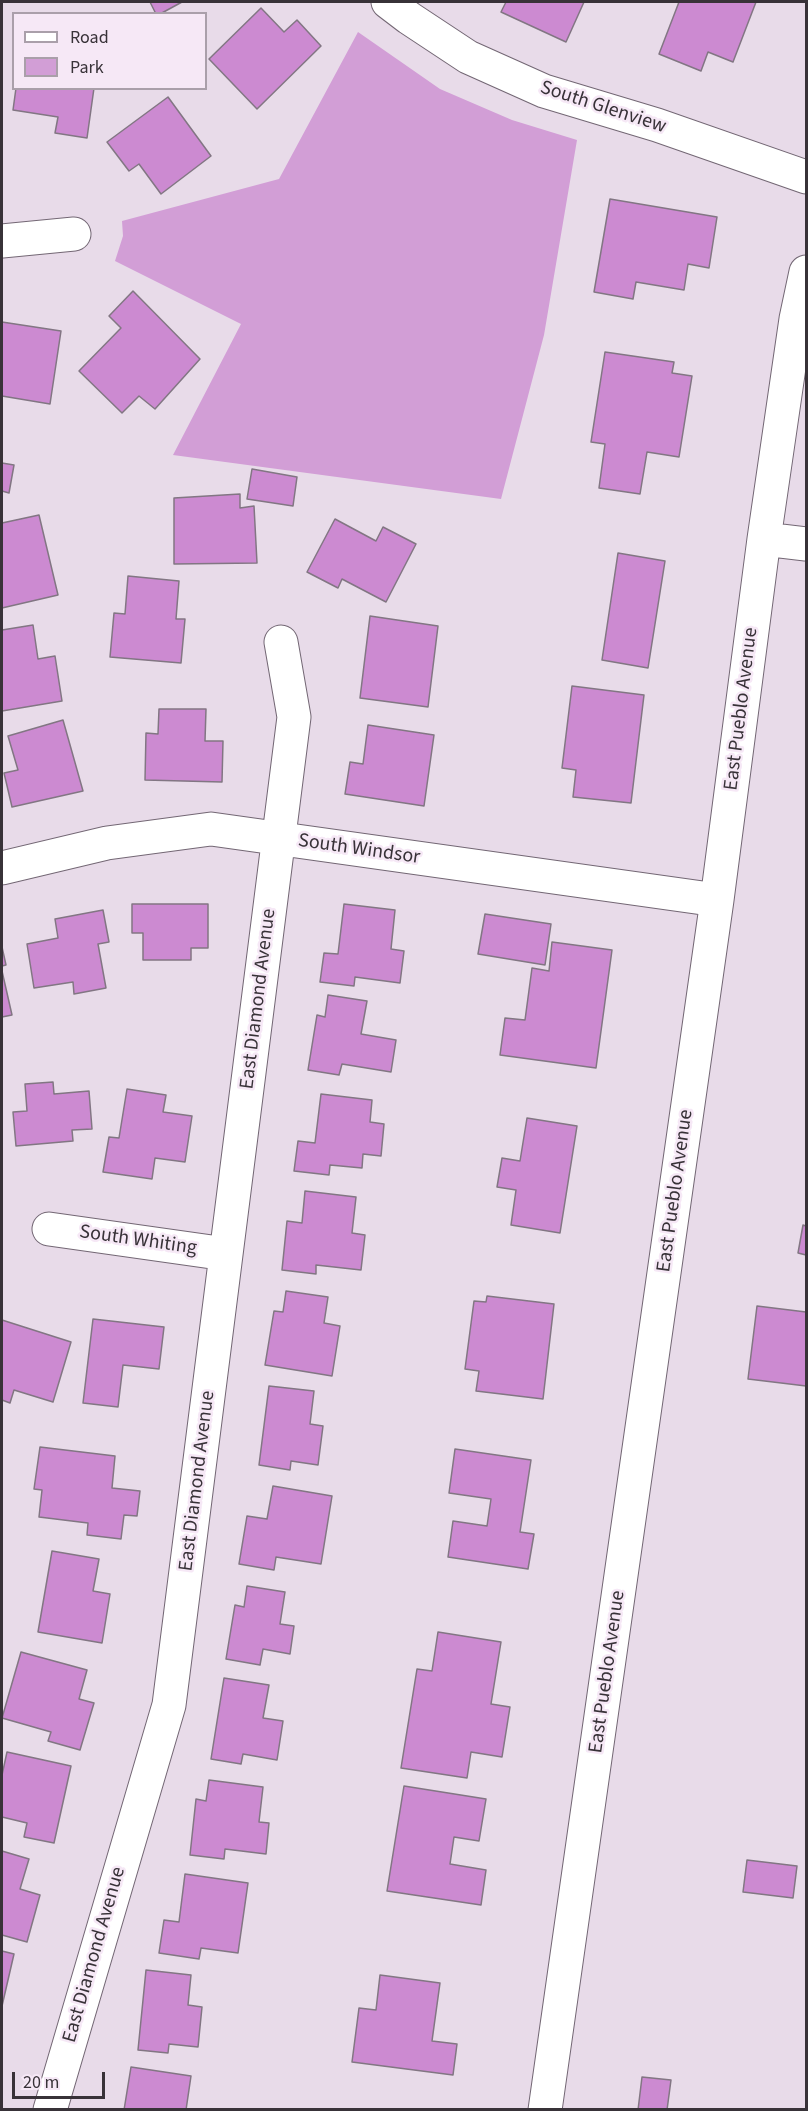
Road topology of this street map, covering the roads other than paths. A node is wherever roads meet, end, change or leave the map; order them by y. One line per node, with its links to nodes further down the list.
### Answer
1 (405, 7): 2 (street, South Glenview)
2 (807, 177)
3 (74, 234): 4 (street)
4 (2, 241)
5 (807, 272): 6 (street, East Pueblo Avenue)
6 (764, 539): 7 (street); 11 (street, East Pueblo Avenue)
7 (807, 544)
8 (281, 642): 9 (street, East Diamond Avenue)
9 (279, 839): 10 (street, South Windsor); 11 (street, South Windsor); 13 (street, East Diamond Avenue)
10 (2, 868)
11 (717, 900): 15 (street, East Pueblo Avenue)
12 (49, 1229): 13 (street, South Whiting)
13 (226, 1254): 14 (street, East Diamond Avenue)
14 (50, 2109)
15 (545, 2109)

